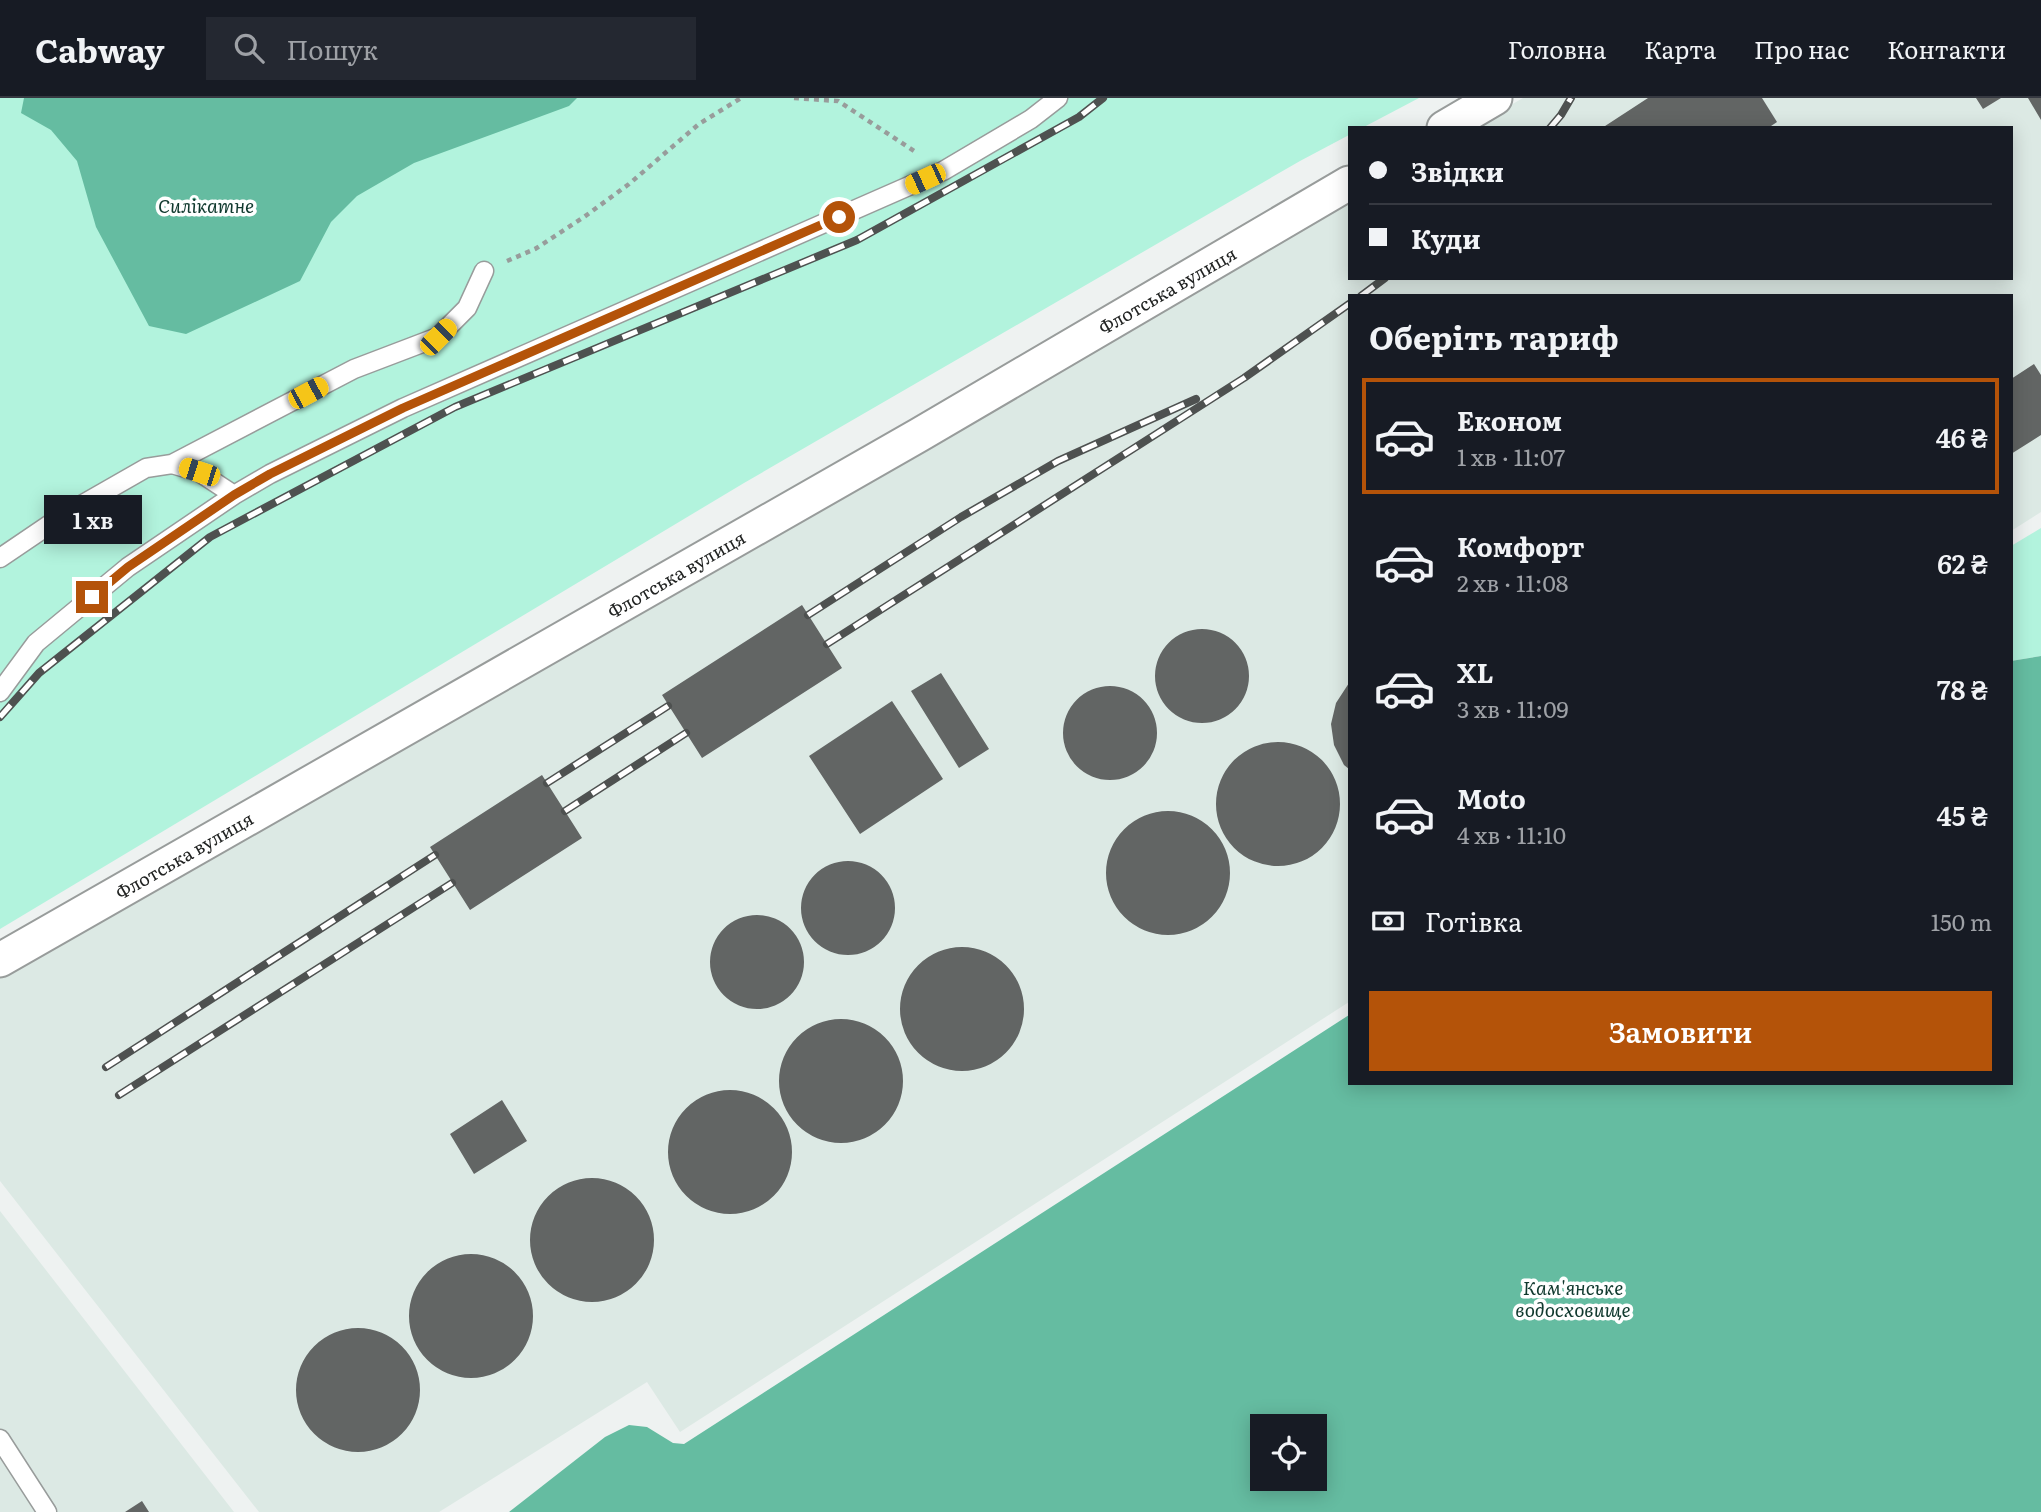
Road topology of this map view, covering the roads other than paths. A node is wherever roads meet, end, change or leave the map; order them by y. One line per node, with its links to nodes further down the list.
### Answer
1 (1058, 98): 7 (lane)
2 (1495, 98): 3 (street)
3 (1447, 126)
4 (1348, 184): 10 (street, Флотська вулиця)
5 (484, 271): 6 (lane)
6 (172, 464): 7 (lane); 8 (lane)
7 (234, 495): 9 (lane)
8 (0, 558)
9 (0, 692)
10 (0, 960)
11 (3, 1452): 12 (lane)
12 (47, 1512)

